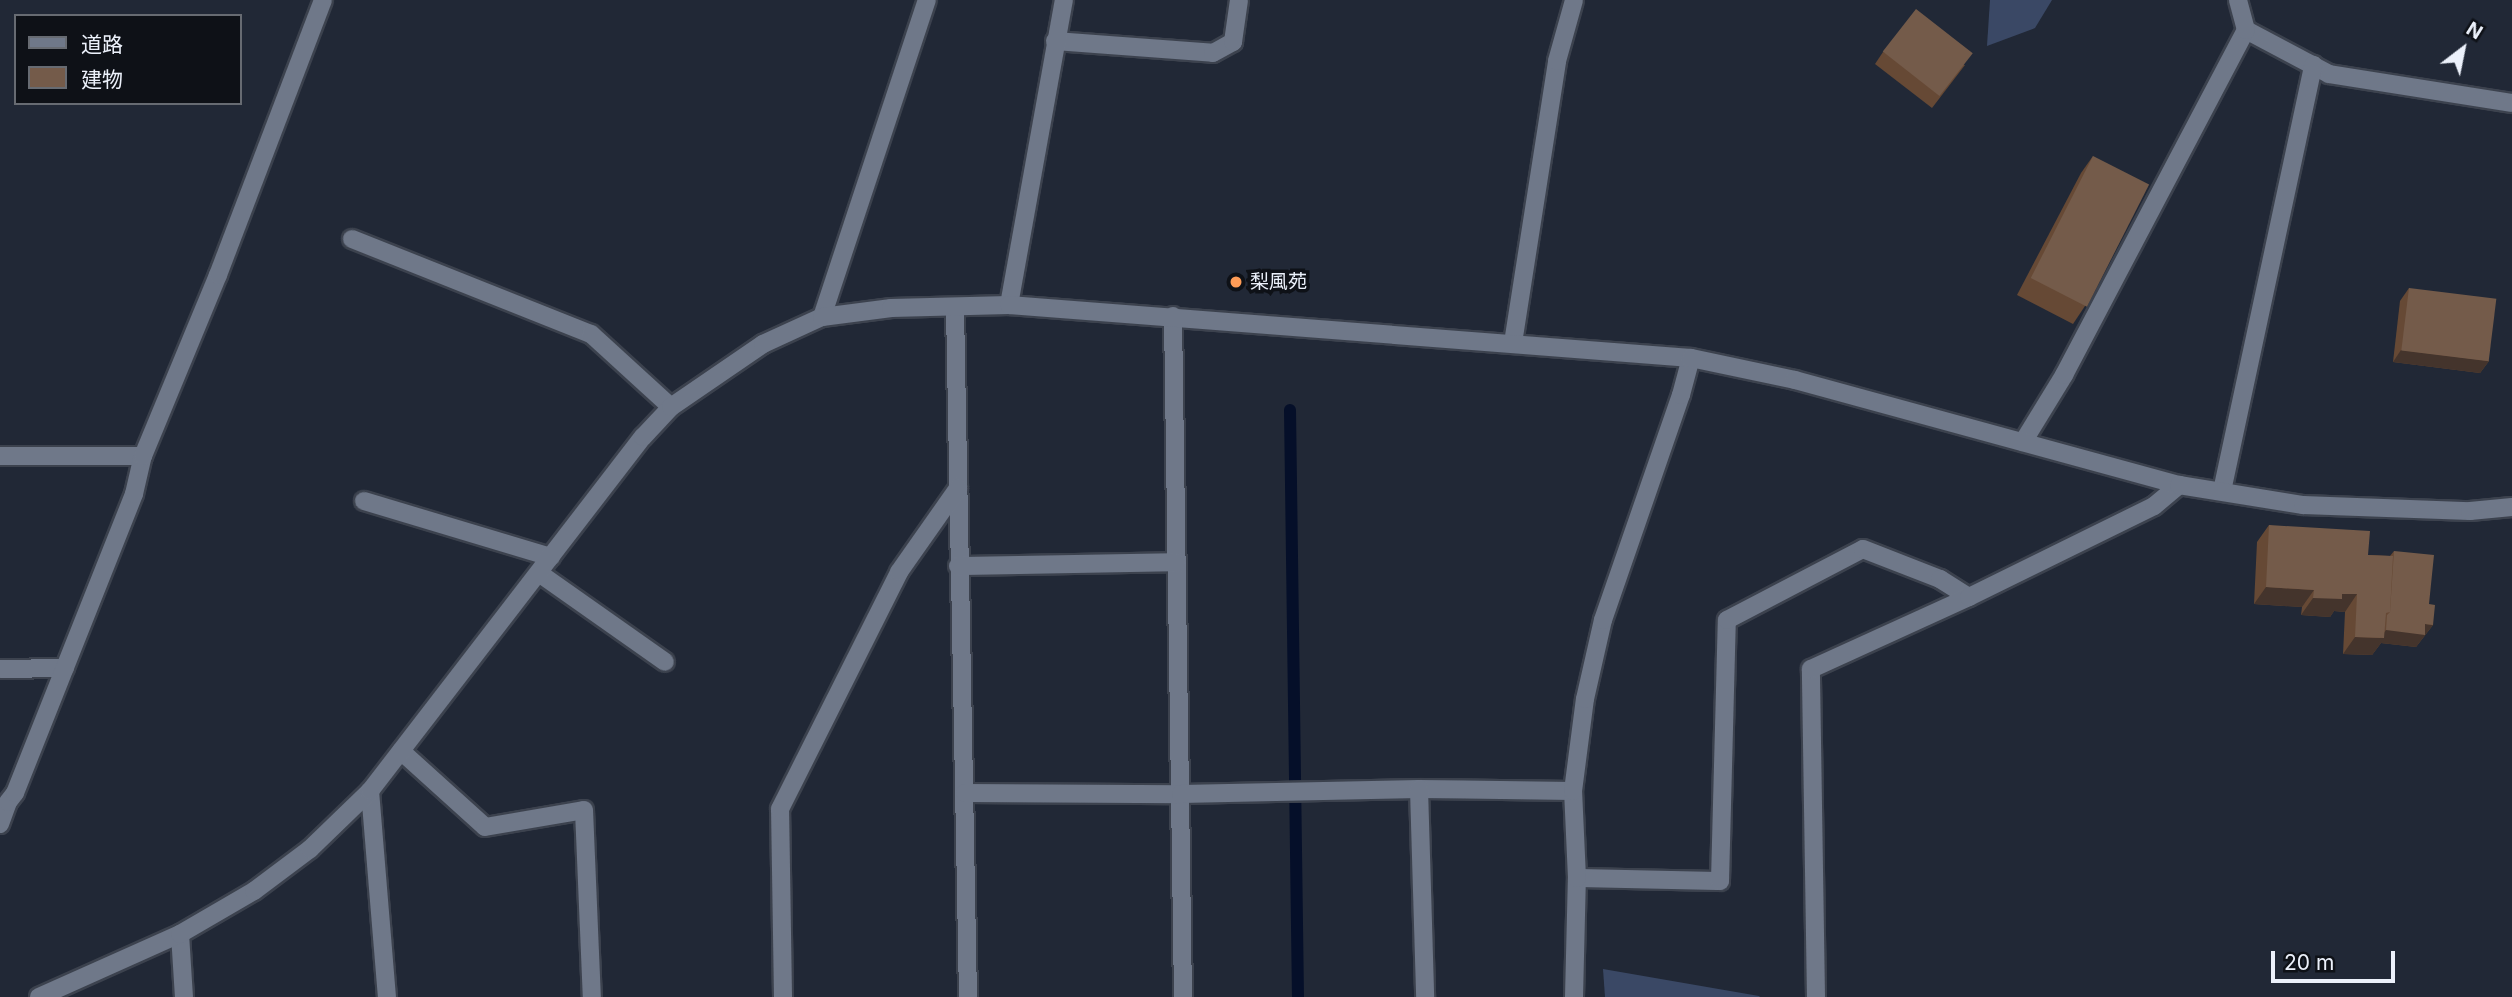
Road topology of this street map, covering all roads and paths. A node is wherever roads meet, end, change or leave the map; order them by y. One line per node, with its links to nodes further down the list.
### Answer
1 (323, 0): 21 (street)
2 (927, 0): 15 (street)
3 (1064, 0): 8 (street)
4 (1239, 0): 8 (street)
5 (1574, 0): 16 (street)
6 (2238, 0): 7 (street)
7 (2246, 30): 9 (street); 19 (street)
8 (1055, 41): 12 (street)
9 (2313, 65): 10 (street); 24 (street)
10 (2512, 103)
11 (352, 239): 18 (street)
12 (1009, 305): 13 (street); 14 (street)
13 (955, 308): 15 (street); 23 (street)
14 (1173, 316): 16 (street); 28 (street)
15 (822, 317): 18 (street)
16 (1513, 343): 17 (street)
17 (1691, 358): 19 (street); 38 (street)
18 (671, 407): 27 (street)
19 (2023, 442): 22 (street)
20 (0, 456): 21 (street)
21 (143, 456): 33 (street)
22 (2179, 485): 24 (street); 31 (street)
23 (958, 488): 29 (street); 48 (street)
24 (2222, 491): 26 (street)
25 (364, 501): 27 (street)
26 (2512, 508)
27 (551, 557): 30 (street)
28 (1177, 562): 29 (street); 40 (street)
29 (958, 566): 39 (street)
30 (539, 573): 32 (street); 35 (street)
31 (1969, 597): 42 (street); 53 (street)
32 (665, 662)
33 (65, 668): 34 (street); 41 (street)
34 (0, 669)
35 (401, 751): 37 (street); 47 (street)
36 (1419, 789): 38 (street); 40 (street); 51 (street)
37 (370, 791): 43 (street); 46 (street)
38 (1573, 791): 42 (street)
39 (965, 793): 40 (street); 49 (street)
40 (1181, 794): 50 (street)
41 (0, 824)
42 (1577, 878): 52 (street)
43 (180, 934): 44 (street); 45 (street)
44 (39, 997)
45 (184, 997)
46 (387, 997)
47 (592, 997)
48 (783, 997)
49 (968, 997)
50 (1183, 997)
51 (1425, 997)
52 (1573, 997)
53 (1815, 997)

